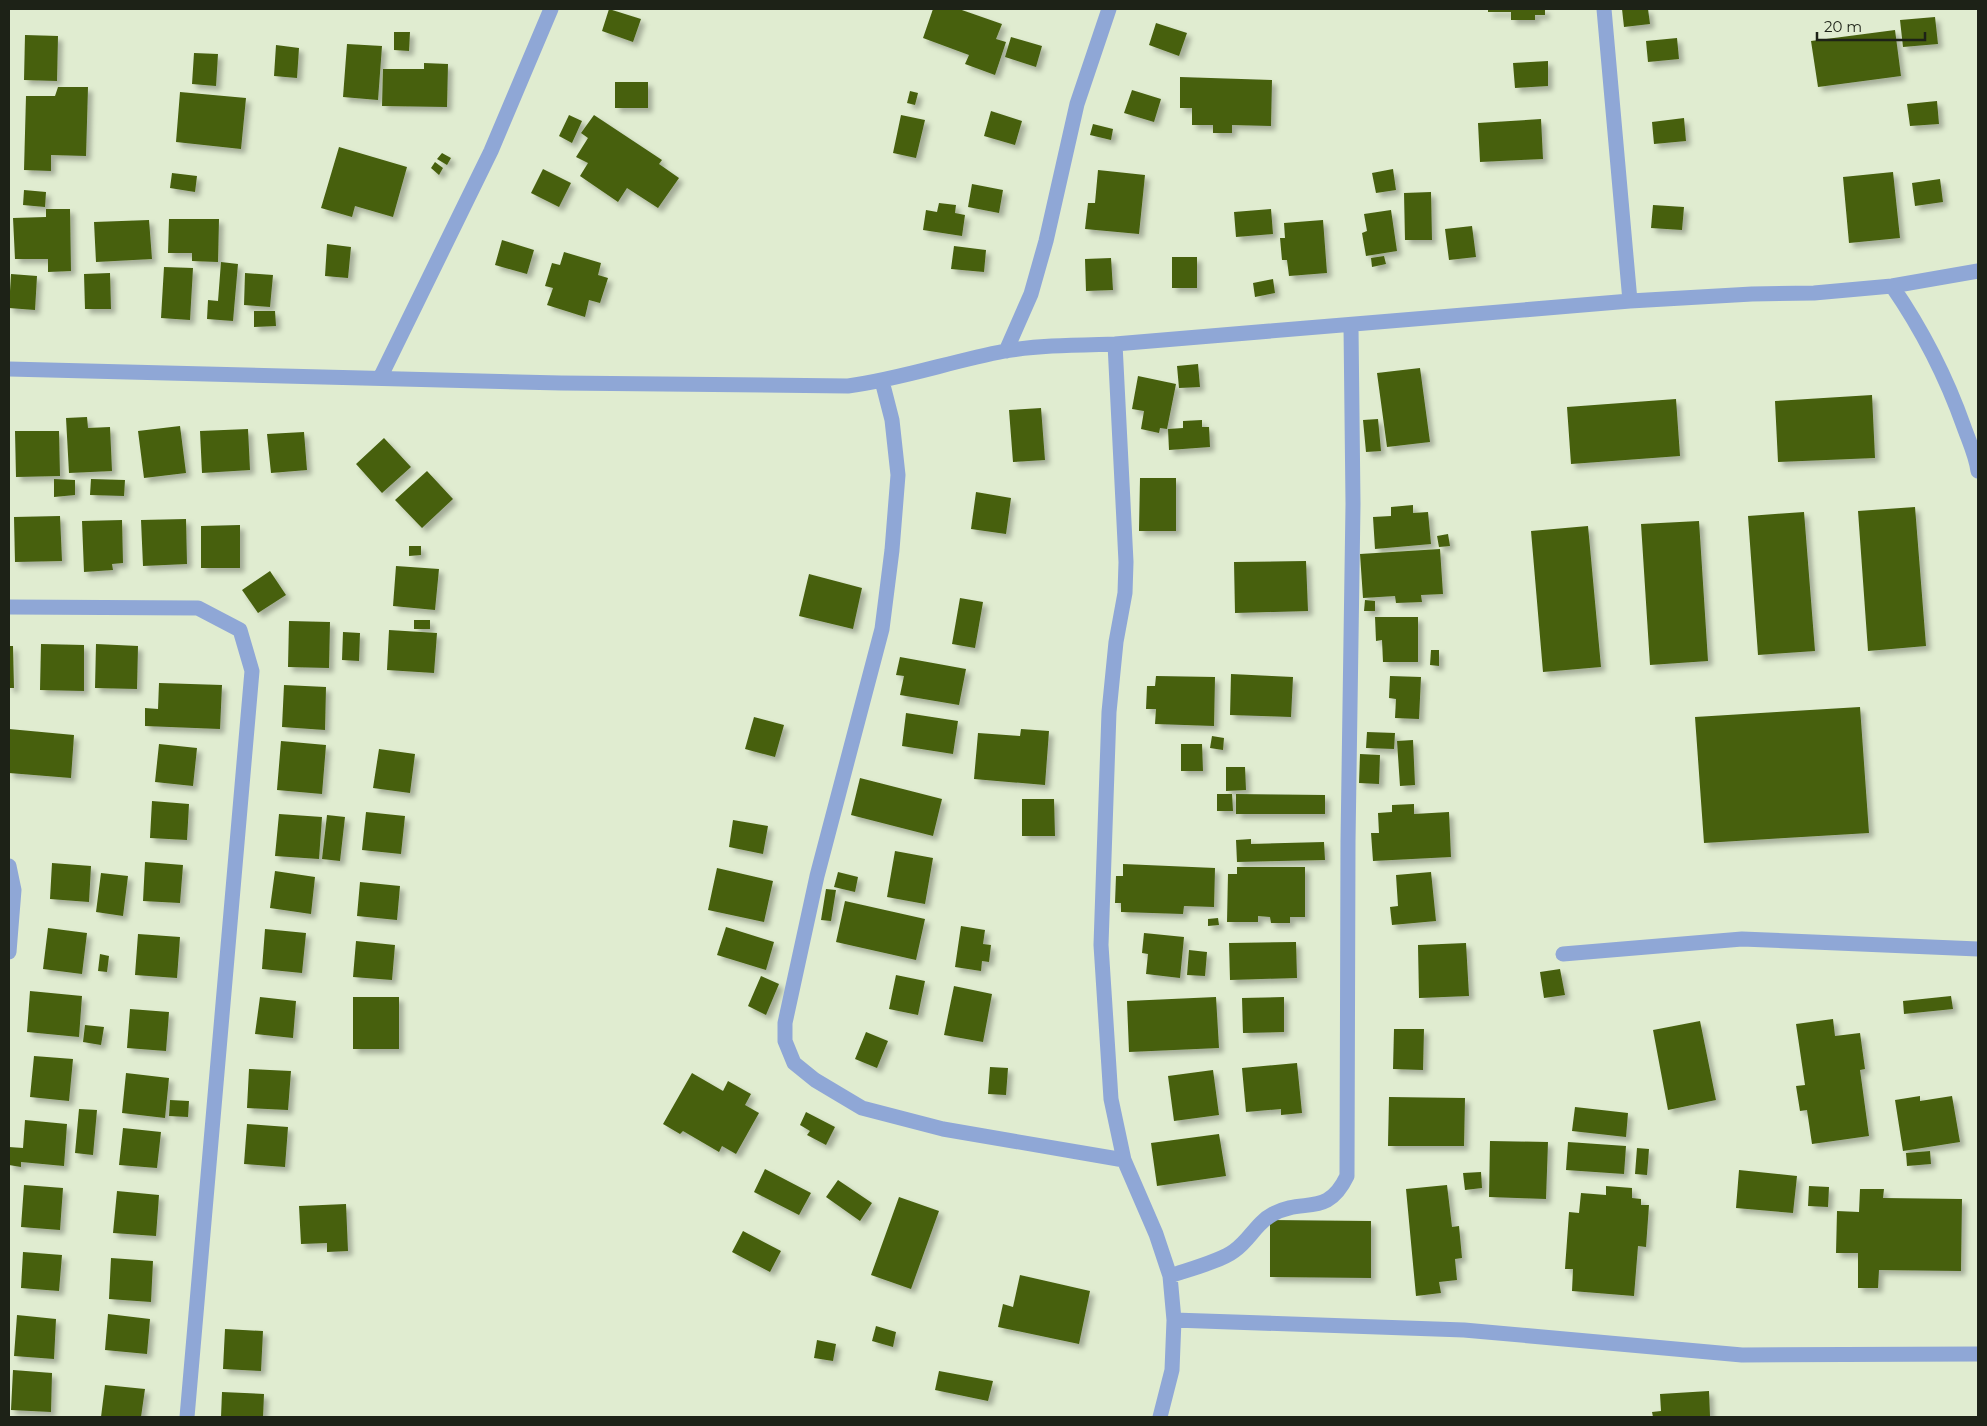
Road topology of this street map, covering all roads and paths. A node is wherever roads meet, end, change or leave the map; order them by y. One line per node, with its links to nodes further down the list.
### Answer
1 (552, 9): 11 (street)
2 (1109, 9): 9 (street)
3 (1604, 9): 6 (street)
4 (1978, 271): 5 (street)
5 (1892, 286): 6 (street); 13 (street)
6 (1630, 301): 7 (street)
7 (1351, 326): 8 (street); 20 (street)
8 (1115, 344): 9 (street); 19 (street)
9 (1006, 351): 12 (street)
10 (9, 369): 11 (street)
11 (380, 378): 12 (street)
12 (882, 382): 19 (street)
13 (1978, 471)
14 (9, 607): 23 (street)
15 (9, 866): 17 (street)
16 (1978, 949): 18 (street)
17 (9, 952)
18 (1562, 954)
19 (1124, 1160): 20 (street)
20 (1170, 1276): 21 (street)
21 (1174, 1320): 22 (street); 24 (street)
22 (1978, 1354)
23 (187, 1417)
24 (1160, 1417)

